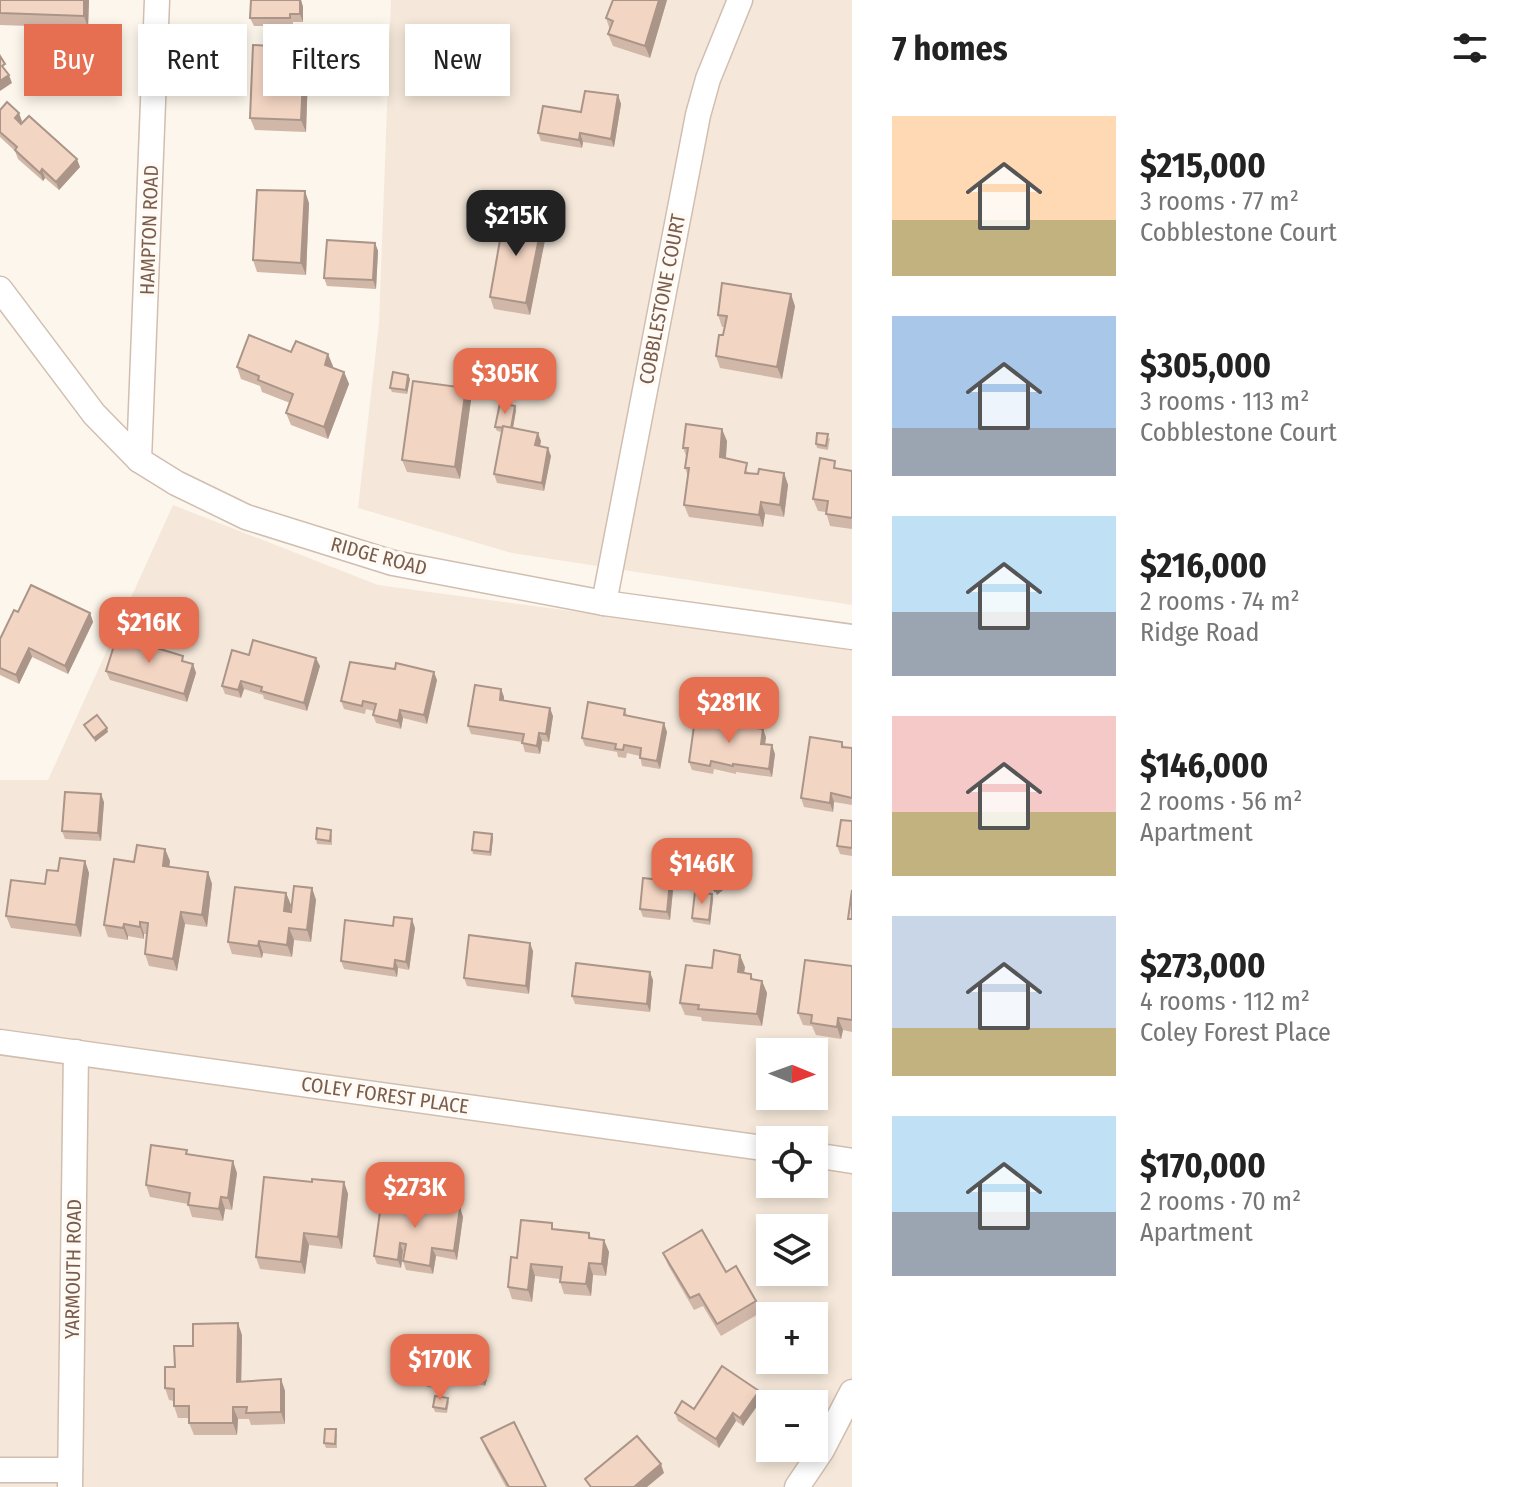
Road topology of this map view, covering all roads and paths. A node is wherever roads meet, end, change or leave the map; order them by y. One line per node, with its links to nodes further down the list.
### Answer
1 (157, 0): 4 (street, HAMPTON ROAD)
2 (740, 0): 5 (street, COBBLESTONE COURT)
3 (0, 289): 4 (street, RIDGE ROAD)
4 (139, 460): 5 (street, RIDGE ROAD)
5 (604, 603): 6 (street, RIDGE ROAD)
6 (852, 637)
7 (0, 1042): 8 (street, COLEY FOREST PLACE)
8 (76, 1052): 9 (street, COLEY FOREST PLACE); 14 (street, YARMOUTH ROAD)
9 (756, 1147)
10 (828, 1157): 11 (street)
11 (852, 1161)
12 (852, 1392): 15 (street)
13 (0, 1470): 14 (street)
14 (70, 1479)
15 (797, 1487)

